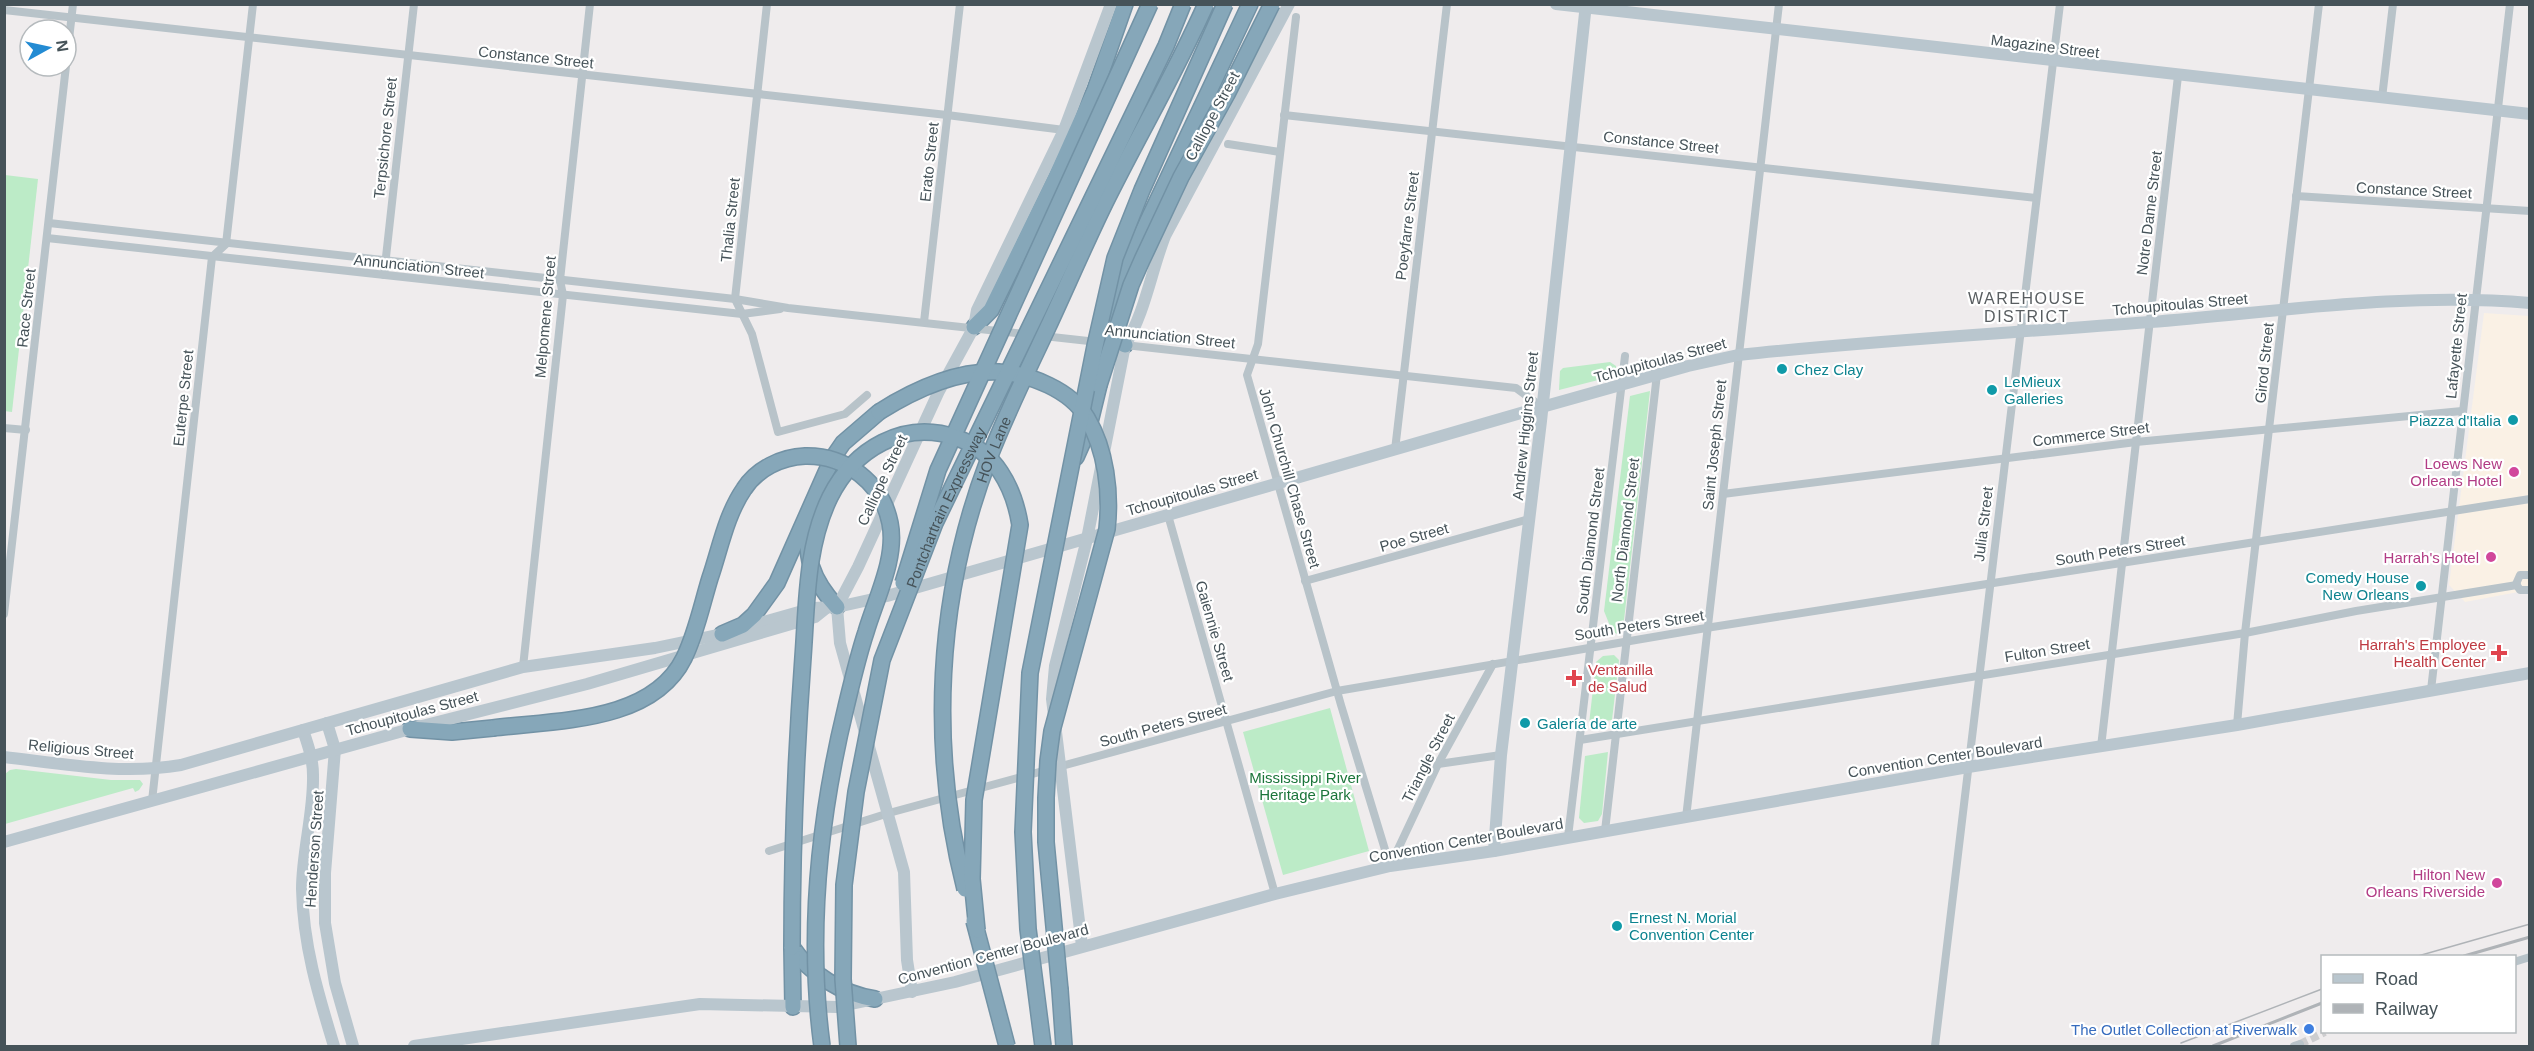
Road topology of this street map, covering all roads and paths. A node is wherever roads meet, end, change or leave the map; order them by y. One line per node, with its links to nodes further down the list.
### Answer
1 (73, 4): 26 (street, Race Street)
2 (253, 4): 29 (street)
3 (414, 4): 30 (street, Terpsichore Street)
4 (590, 4): 32 (street, Melpomene Street)
5 (767, 4): 36 (street, Thalia Street)
6 (960, 4): 40 (street, Erato Street)
7 (1111, 4): 42 (street, Calliope Street)
8 (1125, 4): 68 (highway)
9 (1150, 4): 112 (highway, bridge)
10 (1183, 4): 112 (highway, Pontchartrain Expressway, bridge)
11 (1206, 4): 147 (highway, HOV Lane, bridge)
12 (1226, 4): 86 (highway, bridge)
13 (1250, 4): 70 (highway)
14 (1272, 4): 86 (highway, bridge)
15 (1289, 4): 70 (street, Calliope Street)
16 (1447, 4): 43 (street, Poeyfarre Street)
17 (1556, 4): 23 (street, Magazine Street)
18 (1779, 4): 28 (street, Saint Joseph Street)
19 (2060, 4): 31 (street, Julia Street)
20 (2319, 4): 35 (street, Girod Street)
21 (2393, 4): 37 (street)
22 (2510, 4): 38 (street, Lafayette Street)
23 (1586, 6): 28 (street, Magazine Street); 45 (street, Andrew Higgins Street)
24 (4, 10): 26 (street, Constance Street)
25 (1296, 17): 41 (street, John Churchill Chase Street)
26 (72, 18)
27 (78, 19): 29 (street, Constance Street)
28 (1776, 29): 31 (street, Magazine Street); 47 (street, Saint Joseph Street)
29 (249, 38): 30 (street, Constance Street); 54 (street)
30 (408, 56): 32 (street, Constance Street); 56 (street, Terpsichore Street)
31 (2053, 62): 33 (street, Magazine Street); 49 (street, Julia Street)
32 (582, 75): 36 (street, Constance Street); 58 (street, Melpomene Street)
33 (2178, 76): 35 (street, Magazine Street); 67 (street, Notre Dame Street)
34 (65, 78): 52 (street, Race Street)
35 (2309, 89): 37 (street, Magazine Street); 48 (street, Girod Street)
36 (757, 95): 40 (street, Constance Street); 61 (street, Thalia Street)
37 (2382, 98): 38 (street, Magazine Street)
38 (2497, 111): 39 (street, Magazine Street); 50 (street, Lafayette Street)
39 (2529, 114)
40 (947, 115): 42 (street, Constance Street); 66 (street, Erato Street)
41 (1284, 115): 43 (street, Constance Street); 46 (street, John Churchill Chase Street)
42 (1064, 130): 68 (street, Calliope Street)
43 (1432, 131): 45 (street, Constance Street); 75 (street, Poeyfarre Street)
44 (1228, 144): 46 (street)
45 (1570, 146): 47 (street, Constance Street); 78 (street, Andrew Higgins Street)
46 (1280, 152): 73 (street, John Churchill Chase Street)
47 (1760, 166): 49 (street, Constance Street); 71 (street, Saint Joseph Street)
48 (2296, 196): 50 (street, Constance Street); 64 (street, Girod Street)
49 (2036, 198): 69 (street, Julia Street)
50 (2487, 207): 51 (street, Constance Street); 60 (street, Lafayette Street)
51 (2529, 211)
52 (49, 223): 53 (street, Race Street); 54 (street, Annunciation Street)
53 (47, 238): 55 (street, Annunciation Street); 82 (street, Race Street)
54 (226, 244): 55 (street); 56 (street, Annunciation Street)
55 (212, 257): 57 (street, Annunciation Street); 136 (street, Euterpe Street)
56 (385, 260): 57 (street, Terpsichore Street); 58 (street, Annunciation Street)
57 (384, 275): 59 (street, Annunciation Street)
58 (560, 280): 59 (street, Melpomene Street); 61 (street, Annunciation Street)
59 (563, 295): 65 (street, Annunciation Street); 115 (street, Melpomene Street)
60 (2475, 298): 62 (street, Tchoupitoulas Street); 64 (street, Tchoupitoulas Street); 79 (street, Lafayette Street)
61 (735, 299): 63 (street, Annunciation Street); 65 (street)
62 (2529, 303)
63 (788, 308): 65 (street, Annunciation Street); 66 (street, Annunciation Street)
64 (2283, 310): 67 (street, Tchoupitoulas Street); 81 (street, Girod Street)
65 (742, 314): 77 (street)
66 (924, 322): 68 (street, Annunciation Street)
67 (2150, 322): 69 (street, Tchoupitoulas Street); 83 (street, Notre Dame Street)
68 (974, 327): 70 (street, Annunciation Street); 104 (street, Calliope Street)
69 (2020, 331): 71 (street, Tchoupitoulas Street); 85 (street, Julia Street)
70 (1125, 345): 73 (street, Annunciation Street); 94 (street, Calliope Street)
71 (1738, 355): 74 (street, Tchoupitoulas Street); 88 (street, Saint Joseph Street)
72 (1625, 356): 76 (street, South Diamond Street)
73 (1252, 358): 75 (street, Annunciation Street); 87 (street, John Churchill Chase Street)
74 (1657, 374): 76 (street, Tchoupitoulas Street); 109 (street, North Diamond Street)
75 (1403, 375): 78 (street, Annunciation Street); 84 (street, Poeyfarre Street)
76 (1622, 385): 78 (street, Tchoupitoulas Street); 110 (street, South Diamond Street)
77 (867, 395)
78 (1542, 407): 84 (street, Tchoupitoulas Street); 93 (street, Andrew Higgins Street)
79 (2463, 411): 81 (street, Commerce Street); 91 (street, Lafayette Street)
80 (4, 428): 82 (street)
81 (2270, 428): 83 (street, Commerce Street); 95 (street, Girod Street)
82 (26, 430): 97 (street, Race Street)
83 (2136, 442): 85 (street, Commerce Street); 96 (street, Notre Dame Street)
84 (1395, 450): 87 (street, Tchoupitoulas Street)
85 (2005, 458): 88 (street, Commerce Street); 100 (street, Julia Street)
86 (1073, 462): 159 (highway, bridge)
87 (1277, 483): 92 (street, Tchoupitoulas Street); 99 (street, John Churchill Chase Street)
88 (1723, 494): 106 (street, Saint Joseph Street)
89 (2529, 499): 91 (street, South Peters Street)
90 (812, 503): 104 (highway); 108 (highway); 160 (highway, bridge)
91 (2453, 510): 95 (street, South Peters Street); 103 (street, Lafayette Street)
92 (1168, 515): 94 (street, Tchoupitoulas Street); 121 (street, Gaiennie Street)
93 (1529, 519): 99 (street, Poe Street); 113 (street, Andrew Higgins Street)
94 (1087, 539): 104 (street, Tchoupitoulas Street); 134 (street, Calliope Street)
95 (2256, 543): 96 (street, South Peters Street); 107 (street, Girod Street)
96 (2123, 562): 100 (street, South Peters Street); 111 (street, Notre Dame Street)
97 (7, 575): 105 (street, Race Street)
98 (2529, 575): 101 (street, Fulton Street)
99 (1305, 581): 119 (street, John Churchill Chase Street)
100 (1990, 583): 106 (street, South Peters Street); 117 (street, Julia Street)
101 (2517, 585): 102 (street); 103 (street, Fulton Street)
102 (2529, 590)
103 (2443, 598): 107 (street, Fulton Street); 118 (street, Lafayette Street)
104 (831, 608): 108 (street, Tchoupitoulas Street); 124 (street, Tchoupitoulas Street); 138 (street)
105 (4, 614)
106 (1706, 628): 109 (street, South Peters Street); 120 (street, Saint Joseph Street)
107 (2245, 633): 111 (street, Fulton Street); 123 (street, Girod Street)
108 (722, 634): 115 (street, Tchoupitoulas Street)
109 (1625, 641): 110 (street, South Peters Street); 126 (street, North Diamond Street)
110 (1592, 647): 113 (street, South Peters Street); 127 (street, South Diamond Street)
111 (2111, 654): 117 (street, Fulton Street); 128 (street, Notre Dame Street)
112 (882, 660): 157 (highway, Pontchartrain Expressway, bridge)
113 (1513, 660): 114 (street, South Peters Street); 130 (street, Andrew Higgins Street)
114 (1493, 664): 119 (street, South Peters Street); 133 (street, Triangle Street)
115 (523, 667): 122 (street, Tchoupitoulas Street)
116 (2529, 673): 118 (street, Convention Center Boulevard)
117 (1979, 675): 120 (street, Fulton Street); 135 (street, Julia Street)
118 (2431, 690): 123 (street, Convention Center Boulevard)
119 (1337, 691): 121 (street, South Peters Street); 145 (street, John Churchill Chase Street)
120 (1696, 721): 126 (street, Fulton Street); 139 (street, Saint Joseph Street)
121 (1226, 722): 134 (street, South Peters Street); 146 (street, Gaiennie Street)
122 (327, 723): 125 (street, Tchoupitoulas Street); 129 (street, Henderson Street)
123 (2237, 725): 128 (street, Convention Center Boulevard)
124 (410, 729): 129 (street, Tchoupitoulas Street); 156 (highway, bridge)
125 (303, 730): 131 (street, Henderson Street); 136 (street, Tchoupitoulas Street)
126 (1616, 734): 127 (street, Fulton Street); 140 (street, North Diamond Street)
127 (1580, 740): 141 (street, South Diamond Street)
128 (2101, 747): 135 (street, Convention Center Boulevard)
129 (335, 749): 131 (street, Tchoupitoulas Street); 154 (street, Henderson Street)
130 (1501, 755): 133 (street); 144 (street, Andrew Higgins Street)
131 (311, 756): 137 (street, Tchoupitoulas Street); 153 (street, Henderson Street)
132 (4, 757): 136 (street, Religious Street)
133 (1438, 764): 145 (street, Triangle Street)
134 (1060, 767): 138 (street, South Peters Street); 148 (street, Calliope Street)
135 (1968, 767): 139 (street, Convention Center Boulevard); 161 (street, Julia Street)
136 (156, 769): 137 (street, Euterpe Street)
137 (152, 801): 142 (street, Tchoupitoulas Street)
138 (889, 813): 143 (street, South Peters Street); 150 (street)
139 (1686, 818): 140 (street, Convention Center Boulevard)
140 (1605, 831): 141 (street, Convention Center Boulevard)
141 (1568, 837): 144 (street, Convention Center Boulevard)
142 (4, 842)
143 (769, 851)
144 (1494, 851): 145 (street, Convention Center Boulevard)
145 (1390, 866): 146 (street, Convention Center Boulevard)
146 (1275, 894): 148 (street, Convention Center Boulevard)
147 (977, 930): 149 (highway, bridge); 158 (highway, bridge)
148 (1082, 946): 150 (street, Convention Center Boulevard)
149 (792, 947): 151 (highway); 152 (highway)
150 (912, 992): 151 (street, Convention Center Boulevard)
151 (875, 999): 152 (street, Convention Center Boulevard)
152 (793, 1007): 155 (street, Convention Center Boulevard)
153 (334, 1047)
154 (353, 1047)
155 (414, 1047)
156 (822, 1047)
157 (848, 1047)
158 (1006, 1047)
159 (1043, 1047)
160 (1064, 1047)
161 (1935, 1047)

